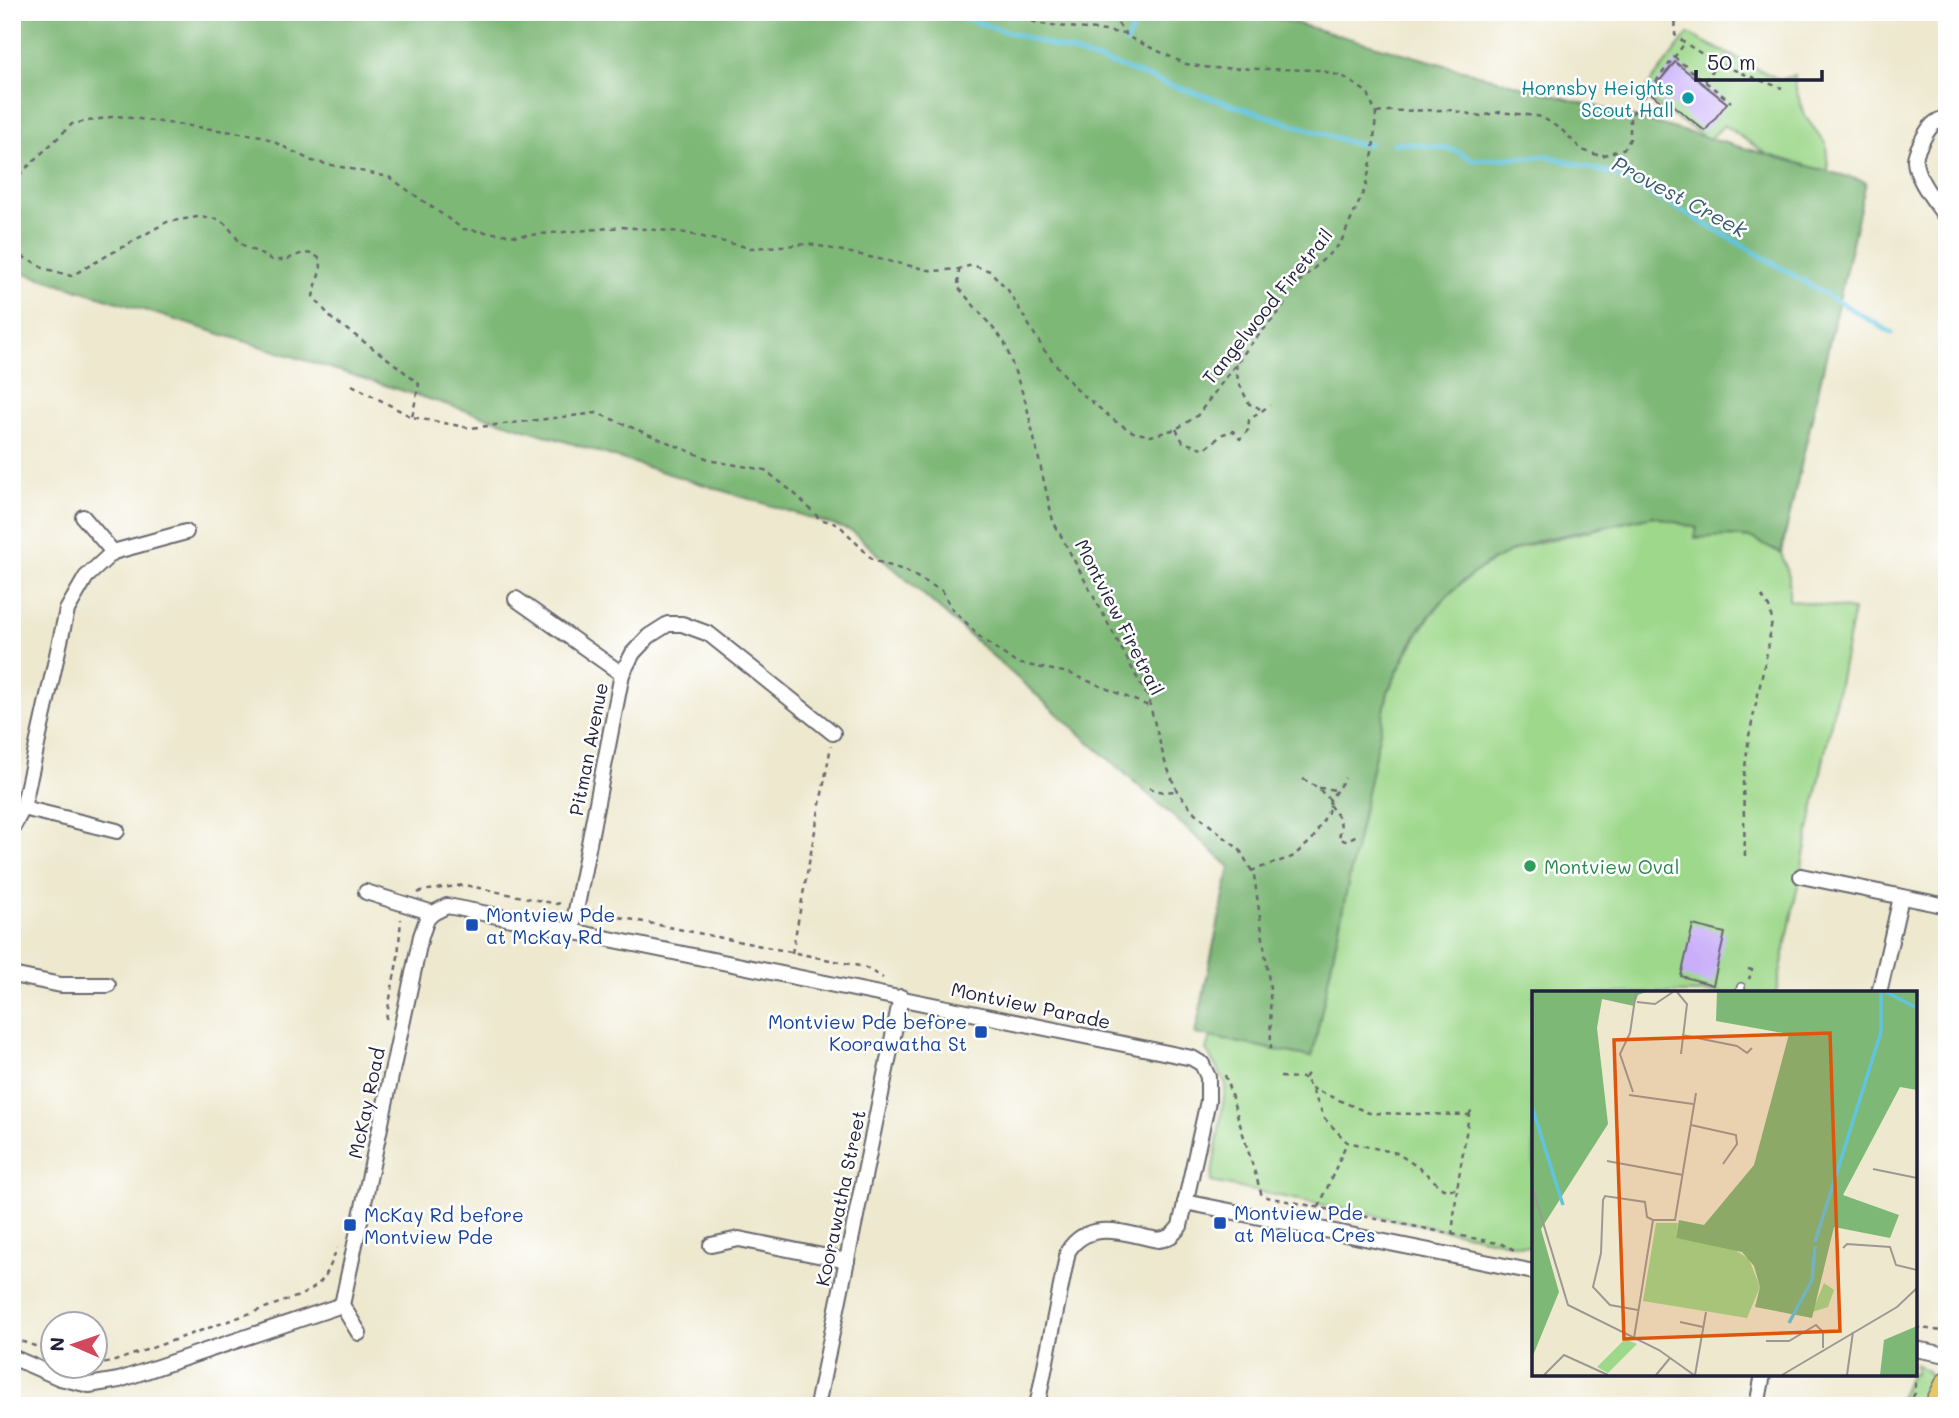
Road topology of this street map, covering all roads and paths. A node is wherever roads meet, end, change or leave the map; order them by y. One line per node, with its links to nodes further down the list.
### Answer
1 (1003, 12): 4 (path)
2 (1113, 12): 4 (path)
3 (1676, 12): 5 (path)
4 (1124, 33): 11 (path)
5 (1685, 43): 6 (path); 7 (path)
6 (1674, 57): 8 (path); 11 (path)
7 (1718, 62): 8 (path); 9 (path)
8 (1705, 81): 10 (path)
9 (1782, 89)
10 (1731, 102)
11 (1376, 114): 17 (path, Tangelwood Firetrail)
12 (1947, 117): 14 (street)
13 (12, 181): 16 (path)
14 (1947, 219)
15 (12, 254): 21 (path)
16 (959, 269): 22 (path, Tangelwood Firetrail); 29 (path, Montview Firetrail)
17 (1236, 364): 20 (path); 22 (path, Tangelwood Firetrail)
18 (352, 384): 21 (path)
19 (1270, 405): 20 (path)
20 (1263, 411): 22 (path)
21 (412, 417): 29 (path)
22 (1176, 429)
23 (83, 517): 25 (street)
24 (187, 532): 25 (street)
25 (113, 552): 39 (street)
26 (1759, 592): 43 (path)
27 (516, 599): 28 (street)
28 (622, 674): 30 (street, Pitman Avenue); 53 (street, Pitman Avenue)
29 (1151, 706): 36 (path, Montview Firetrail)
30 (833, 733): 54 (path)
31 (1345, 778): 35 (path)
32 (1303, 779): 34 (path)
33 (1149, 788): 36 (path)
34 (1318, 788): 35 (path); 37 (path)
35 (1337, 790): 37 (path)
36 (1177, 791): 44 (path, Montview Firetrail)
37 (1330, 800): 38 (path)
38 (1329, 805): 42 (path); 44 (path)
39 (23, 808): 40 (street); 41 (street)
40 (12, 829)
41 (117, 831)
42 (1357, 835)
43 (1745, 856)
44 (1251, 870): 61 (path, Montview Firetrail)
45 (1801, 876): 47 (street)
46 (366, 892): 49 (street, Montview Parade)
47 (1901, 897): 50 (street); 58 (street)
48 (565, 901): 49 (path)
49 (408, 905): 52 (street, Montview Parade); 60 (path)
50 (1947, 906)
51 (588, 911): 54 (path)
52 (433, 913): 53 (street, Montview Parade); 79 (street, McKay Road)
53 (572, 931): 59 (street, Montview Parade)
54 (792, 953): 56 (path)
55 (12, 975): 57 (street)
56 (886, 980)
57 (108, 985)
58 (1879, 991)
59 (901, 997): 71 (street, Montview Parade); 77 (street, Koorawatha Street)
60 (384, 1026)
61 (1271, 1052)
62 (1224, 1074): 72 (path)
63 (1308, 1074): 65 (path)
64 (1280, 1077): 65 (path)
65 (1304, 1078): 66 (path)
66 (1311, 1088): 68 (path); 69 (path)
67 (1473, 1107): 68 (path)
68 (1469, 1115): 70 (path)
69 (1347, 1142): 70 (path); 72 (path)
70 (1457, 1189): 73 (path)
71 (1185, 1202): 78 (street); 93 (street)
72 (1318, 1208): 73 (path)
73 (1452, 1234): 76 (path)
74 (339, 1242): 88 (path)
75 (711, 1245): 77 (street)
76 (1516, 1252)
77 (847, 1261): 92 (street, Koorawatha Street)
78 (1532, 1272)
79 (342, 1305): 82 (street); 87 (street)
80 (1917, 1328): 81 (path)
81 (1947, 1332)
82 (359, 1333)
83 (12, 1338): 84 (path)
84 (38, 1347)
85 (1947, 1355): 86 (street)
86 (1917, 1356)
87 (12, 1357)
88 (108, 1363)
89 (1763, 1376): 94 (street)
90 (1915, 1376): 95 (path)
91 (1947, 1384): 96 (main road)
92 (817, 1406)
93 (1037, 1406)
94 (1757, 1406)
95 (1908, 1406)
96 (1936, 1406)

